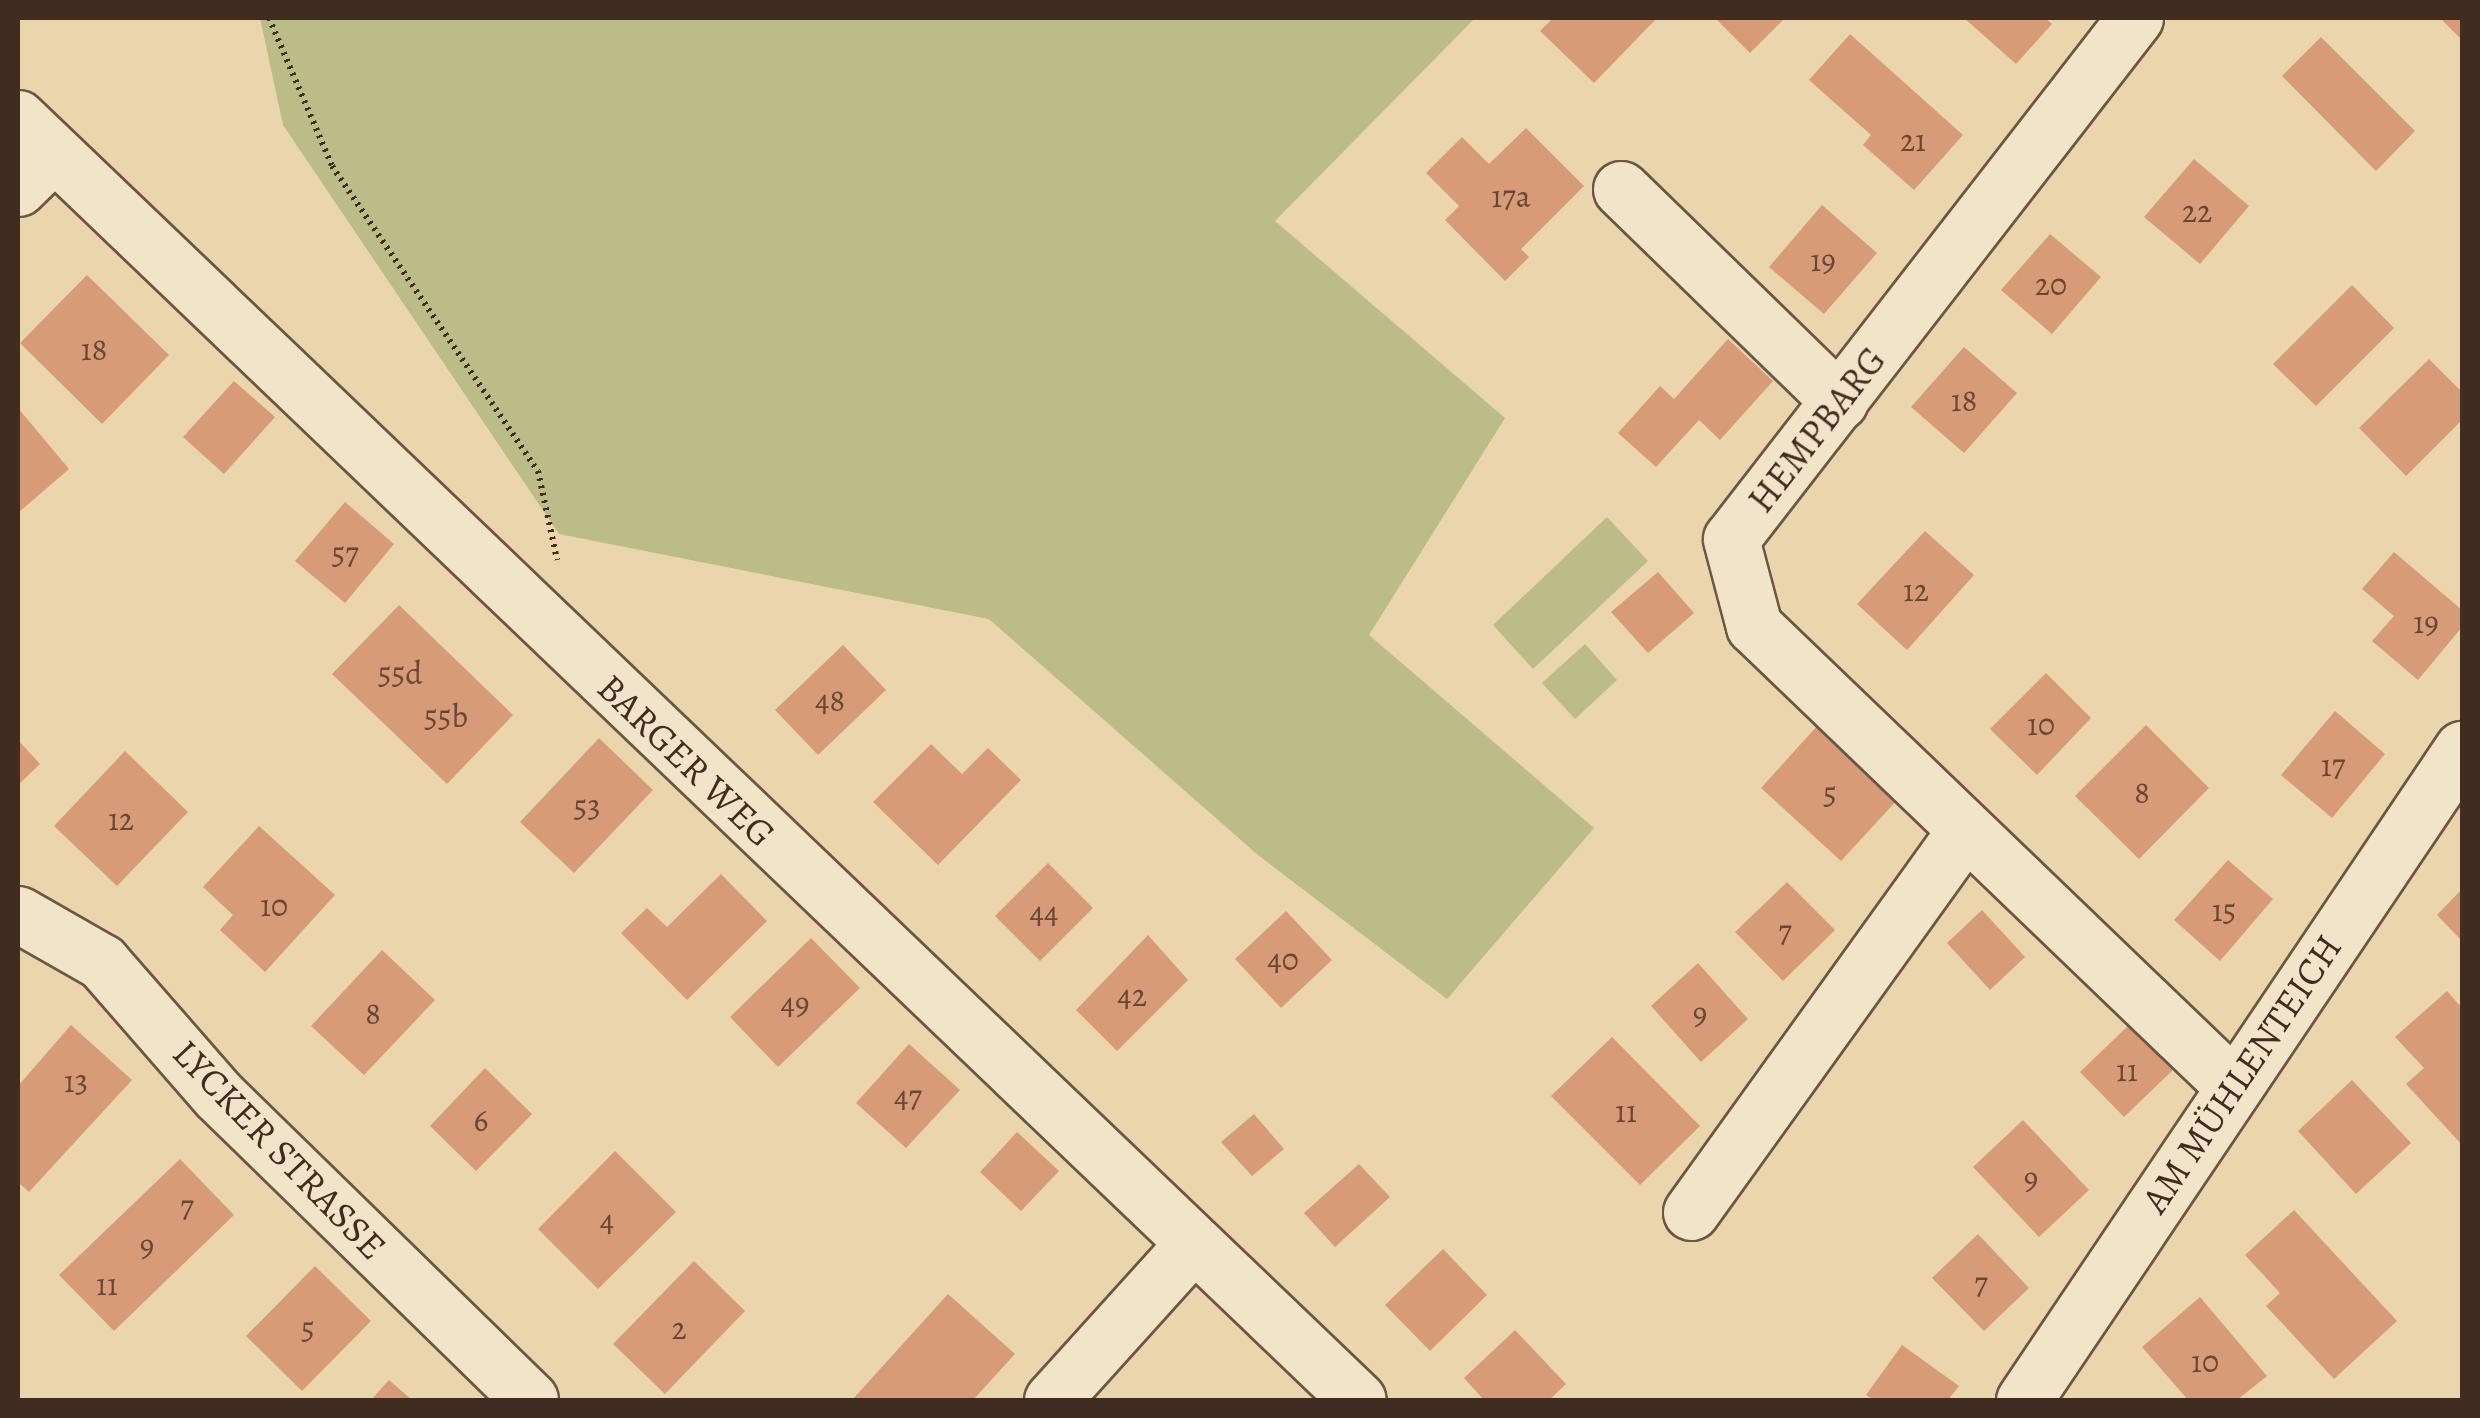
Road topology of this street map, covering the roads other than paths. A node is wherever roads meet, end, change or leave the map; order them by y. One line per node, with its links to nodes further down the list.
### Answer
1 (2135, 18): 4 (street, HEMPBARG)
2 (30, 153): 10 (street, BARGER WEG)
3 (1621, 190): 4 (street)
4 (1840, 402): 6 (street, HEMPBARG)
5 (2462, 749): 8 (street, AM MÜHLENTEICH)
6 (1966, 830): 8 (street, HEMPBARG); 9 (street)
7 (18, 914): 11 (street, LYCKER STRASSE)
8 (2233, 1086): 14 (street, AM MÜHLENTEICH)
9 (1692, 1212)
10 (1193, 1244): 12 (street); 13 (street, BARGER WEG)
11 (530, 1400)
12 (1052, 1400)
13 (1358, 1400)
14 (2024, 1400)

